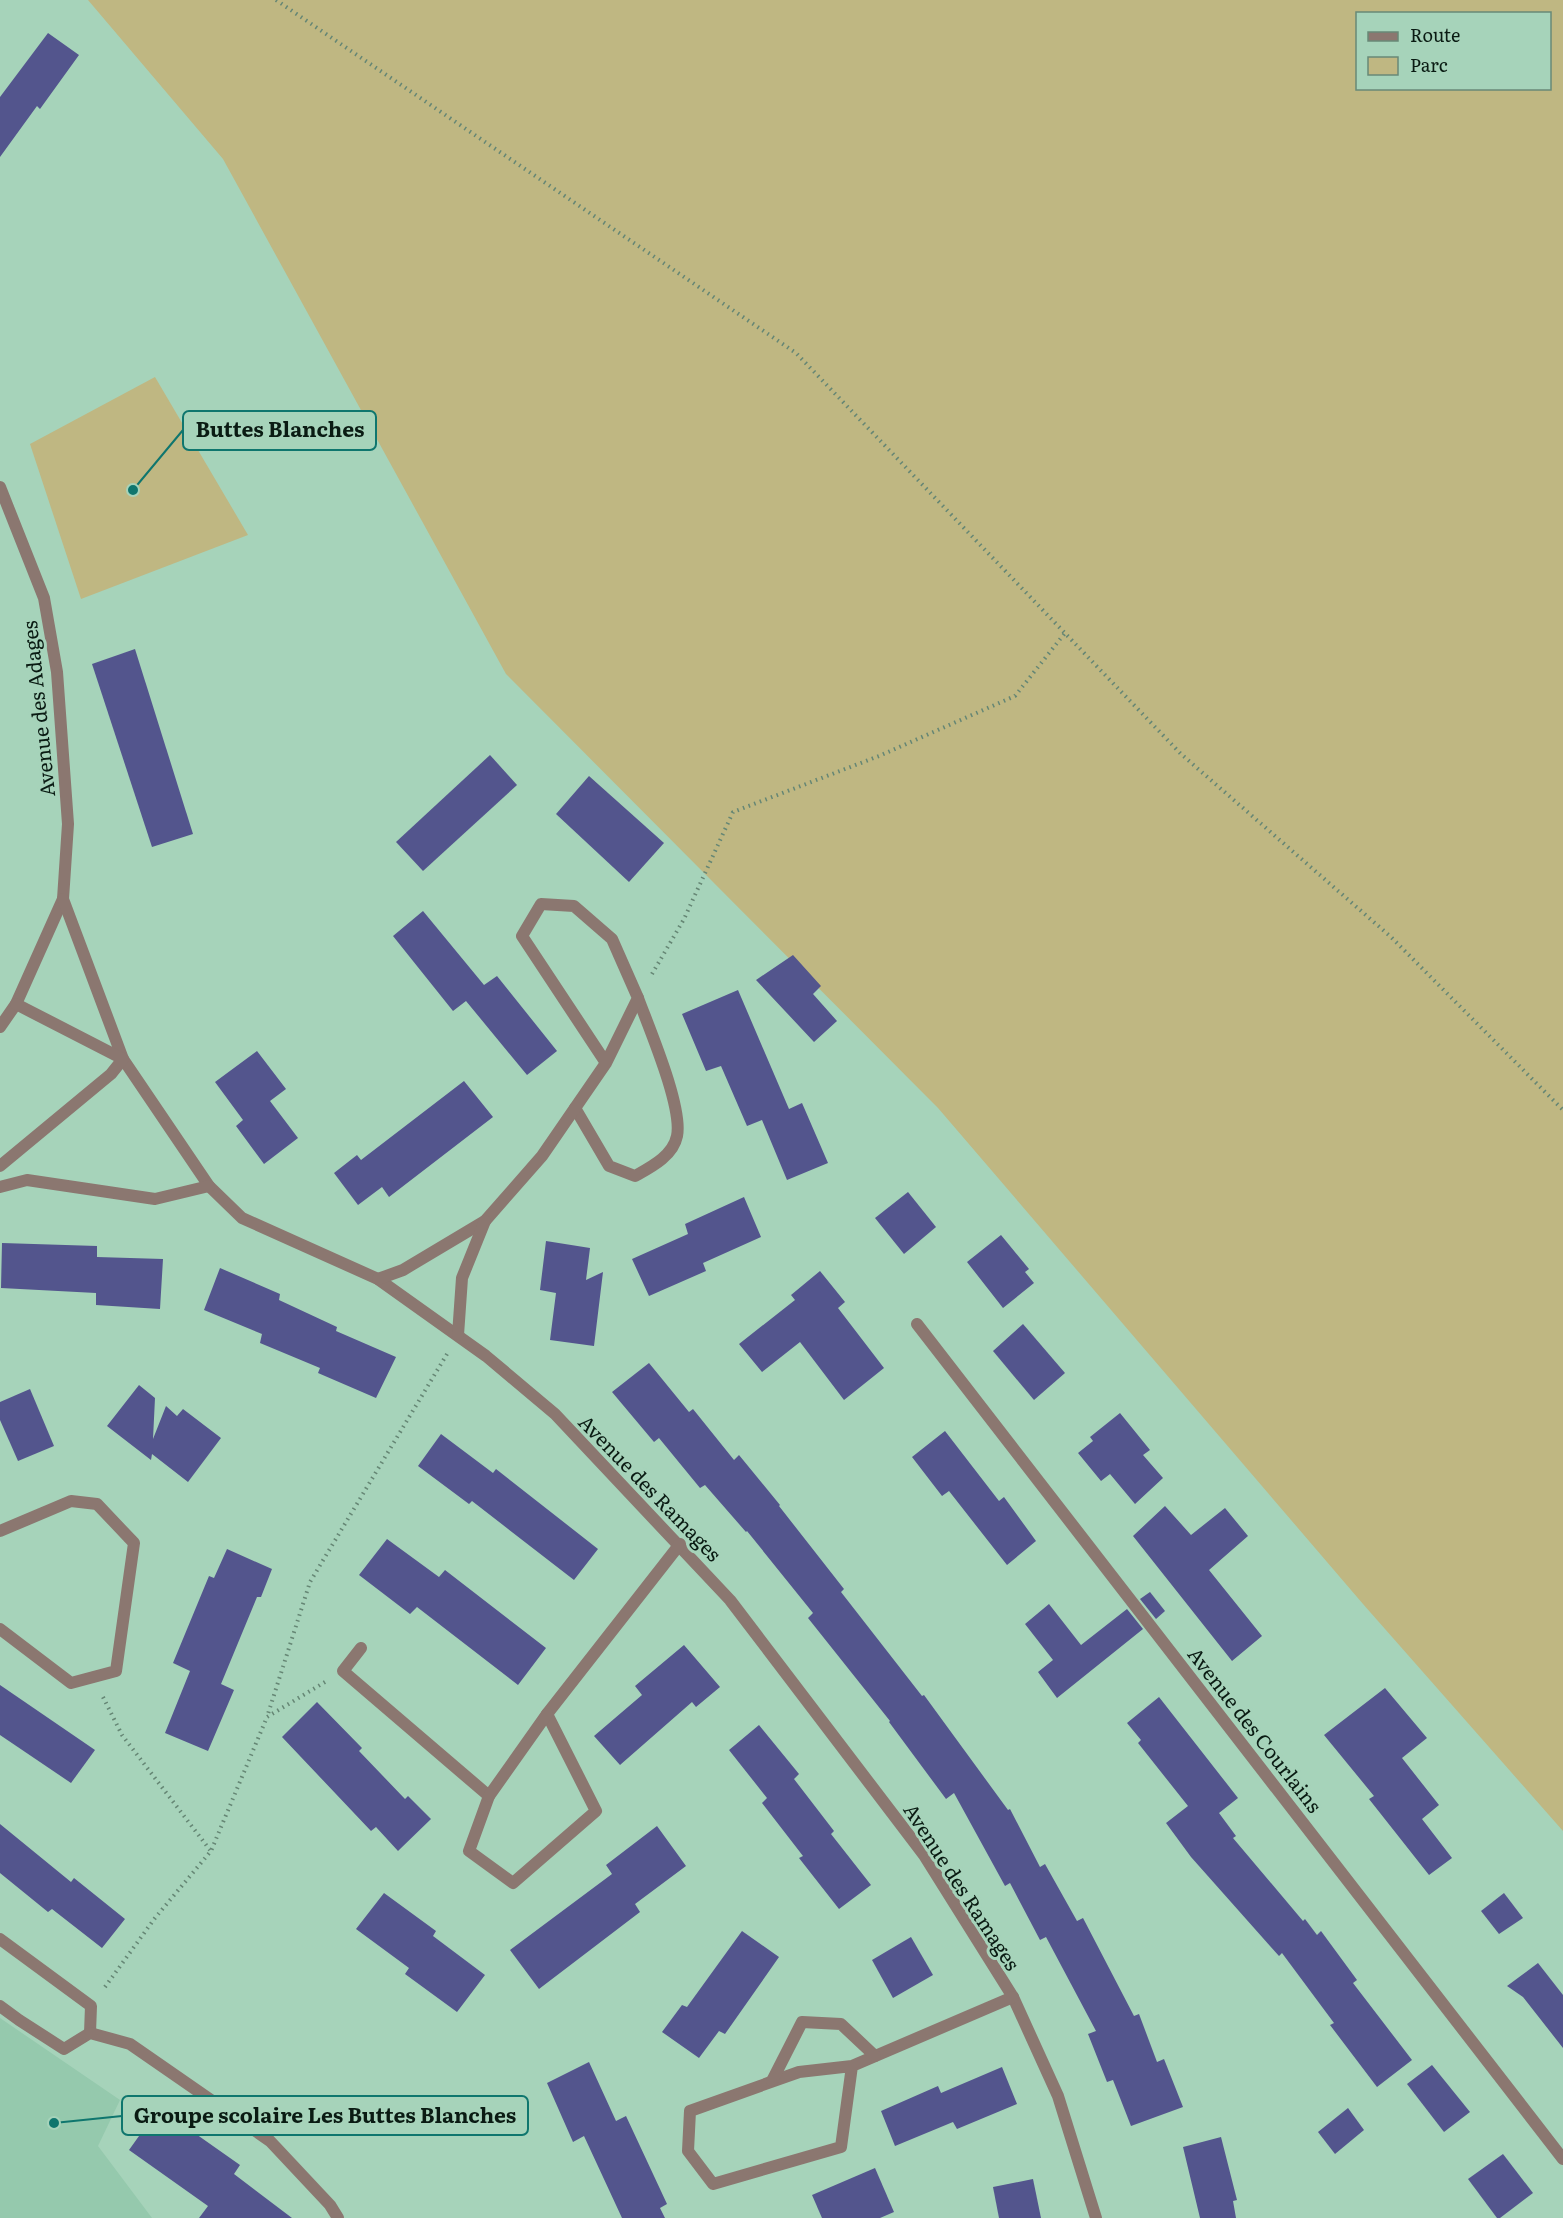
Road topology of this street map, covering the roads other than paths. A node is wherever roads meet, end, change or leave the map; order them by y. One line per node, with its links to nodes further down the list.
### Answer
1 (0, 487): 2 (street, Avenue des Adages)
2 (63, 899): 4 (street); 6 (street, Avenue des Ramages)
3 (638, 998): 7 (street); 7 (street); 8 (street)
4 (16, 1004): 5 (street); 6 (street)
5 (0, 1027)
6 (123, 1059): 9 (street); 10 (street, Avenue des Ramages)
7 (606, 1063): 8 (street)
8 (574, 1108): 12 (street)
9 (0, 1166)
10 (209, 1186): 11 (street); 13 (street, Avenue des Ramages)
11 (0, 1187)
12 (485, 1221): 13 (street); 15 (street)
13 (378, 1279): 15 (street, Avenue des Ramages)
14 (917, 1324): 29 (street, Avenue des Courlains)
15 (458, 1335): 17 (street, Avenue des Ramages)
16 (0, 1530): 18 (street)
17 (680, 1544): 20 (street); 23 (street, Avenue des Ramages)
18 (0, 1629)
19 (361, 1648): 21 (street)
20 (547, 1714): 21 (street); 21 (street)
21 (489, 1796)
22 (0, 1939): 25 (street)
23 (1013, 1997): 26 (street); 31 (street, Avenue des Ramages)
24 (0, 2006): 25 (street)
25 (90, 2033): 30 (street)
26 (875, 2056): 27 (street); 28 (street)
27 (852, 2066): 28 (street); 28 (street)
28 (772, 2081)
29 (1563, 2159)
30 (338, 2218)
31 (1096, 2218)

